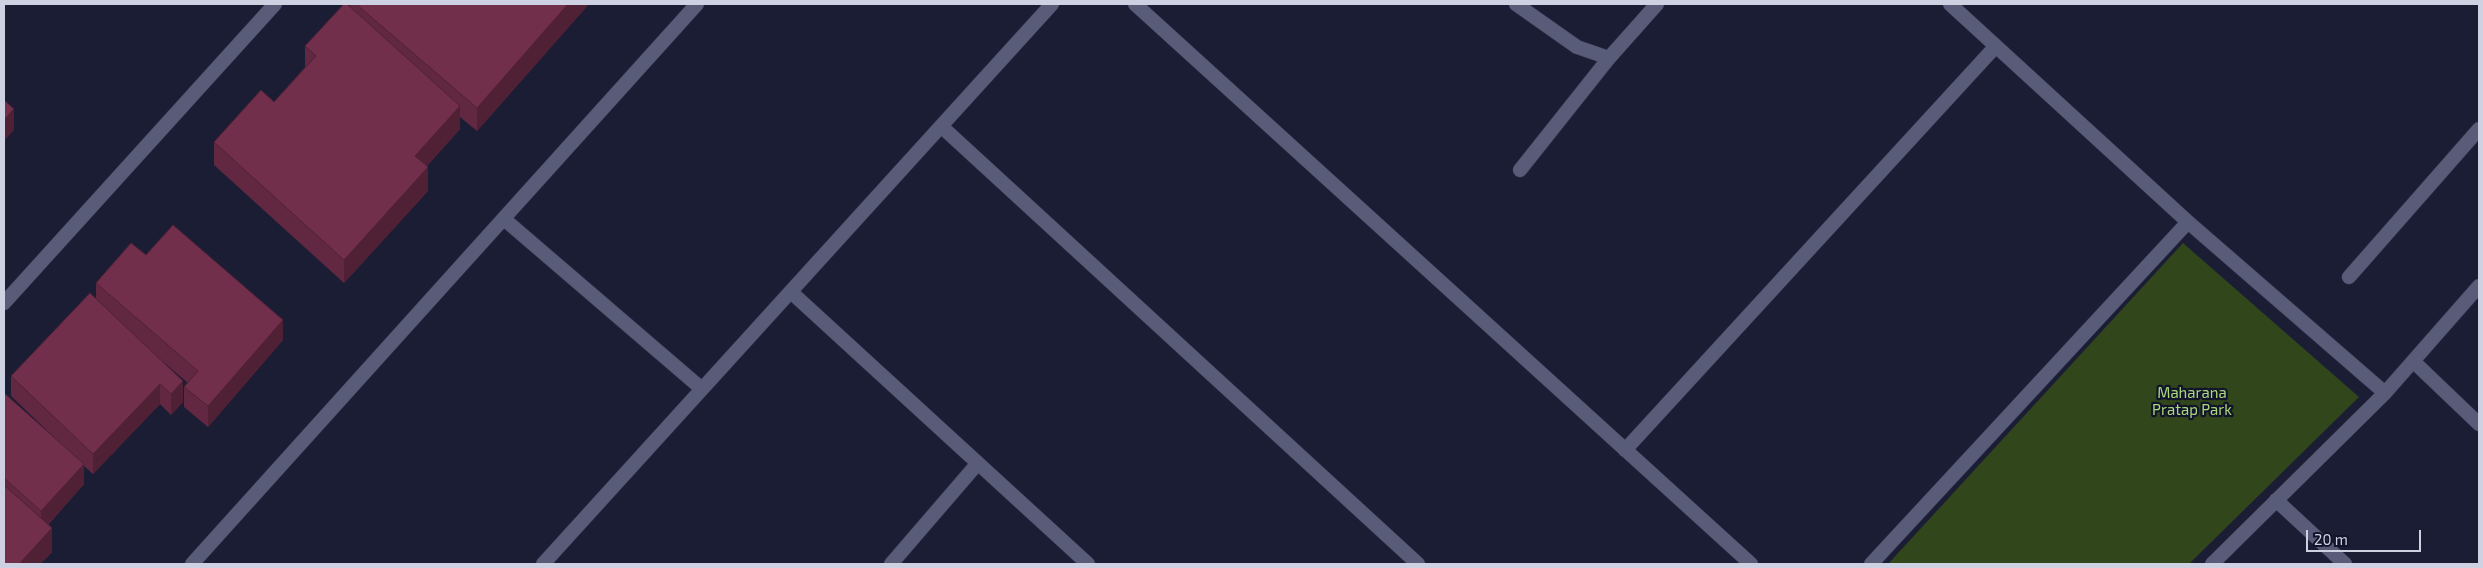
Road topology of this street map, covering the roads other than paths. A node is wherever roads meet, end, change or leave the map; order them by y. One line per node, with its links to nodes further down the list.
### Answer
1 (275, 4): 18 (street)
2 (696, 4): 13 (street)
3 (1052, 4): 10 (street)
4 (1135, 4): 23 (street)
5 (1516, 4): 9 (street)
6 (1657, 4): 9 (street)
7 (1950, 4): 8 (street)
8 (1996, 46): 14 (street); 23 (street)
9 (1609, 58): 12 (street)
10 (941, 126): 17 (street); 30 (street)
11 (2479, 129): 15 (street)
12 (1520, 170)
13 (504, 219): 20 (street); 26 (street)
14 (2188, 222): 21 (street); 32 (street)
15 (2349, 277)
16 (2479, 286): 19 (street)
17 (791, 292): 20 (street); 24 (street)
18 (4, 303)
19 (2413, 361): 21 (street); 22 (street)
20 (702, 389): 27 (street)
21 (2385, 393): 25 (street)
22 (2479, 424)
23 (1625, 450): 31 (street)
24 (978, 464): 28 (street); 29 (street)
25 (2276, 500): 33 (street); 34 (street)
26 (192, 564)
27 (543, 564)
28 (890, 564)
29 (1088, 564)
30 (1418, 564)
31 (1751, 564)
32 (1871, 564)
33 (2212, 564)
34 (2345, 564)

